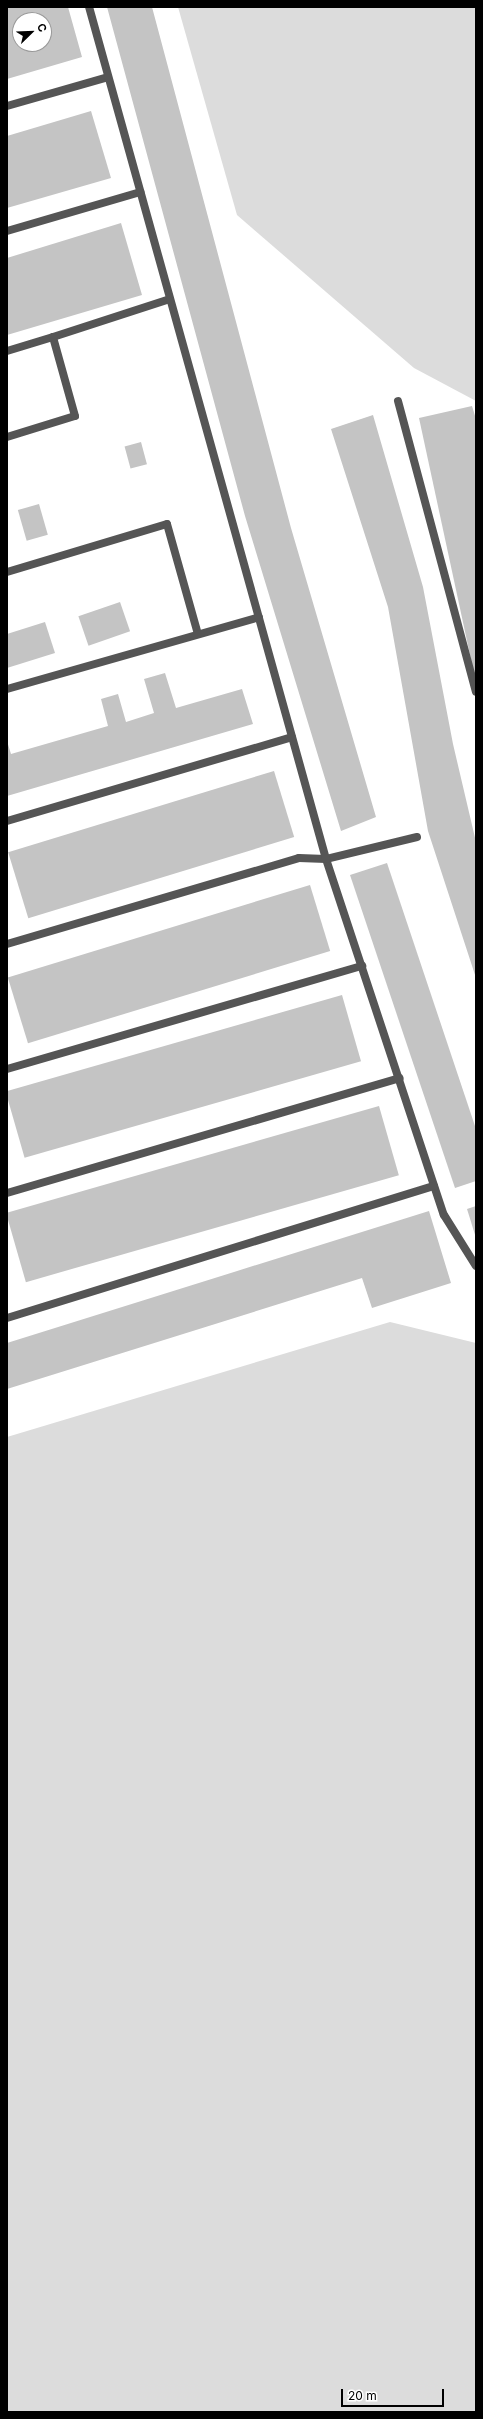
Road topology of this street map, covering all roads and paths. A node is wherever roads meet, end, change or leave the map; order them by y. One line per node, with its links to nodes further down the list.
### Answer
1 (89, 7): 2 (lane)
2 (108, 77): 3 (lane); 4 (lane)
3 (7, 106)
4 (140, 192): 5 (lane); 6 (lane)
5 (7, 231)
6 (170, 299): 7 (lane); 12 (lane)
7 (53, 337): 8 (lane); 10 (lane)
8 (7, 351)
9 (398, 402): 15 (lane)
10 (7, 437)
11 (7, 572): 13 (lane)
12 (259, 617): 13 (lane); 16 (lane)
13 (198, 634): 14 (lane)
14 (7, 689)
15 (476, 692)
16 (292, 737): 17 (lane); 19 (lane)
17 (7, 821)
18 (416, 837): 19 (lane)
19 (326, 859): 20 (lane); 21 (lane)
20 (7, 944)
21 (362, 966): 22 (lane); 23 (lane)
22 (7, 1069)
23 (399, 1078): 24 (lane); 25 (lane)
24 (434, 1186): 26 (lane); 27 (lane)
25 (7, 1193)
26 (476, 1266)
27 (7, 1318)

